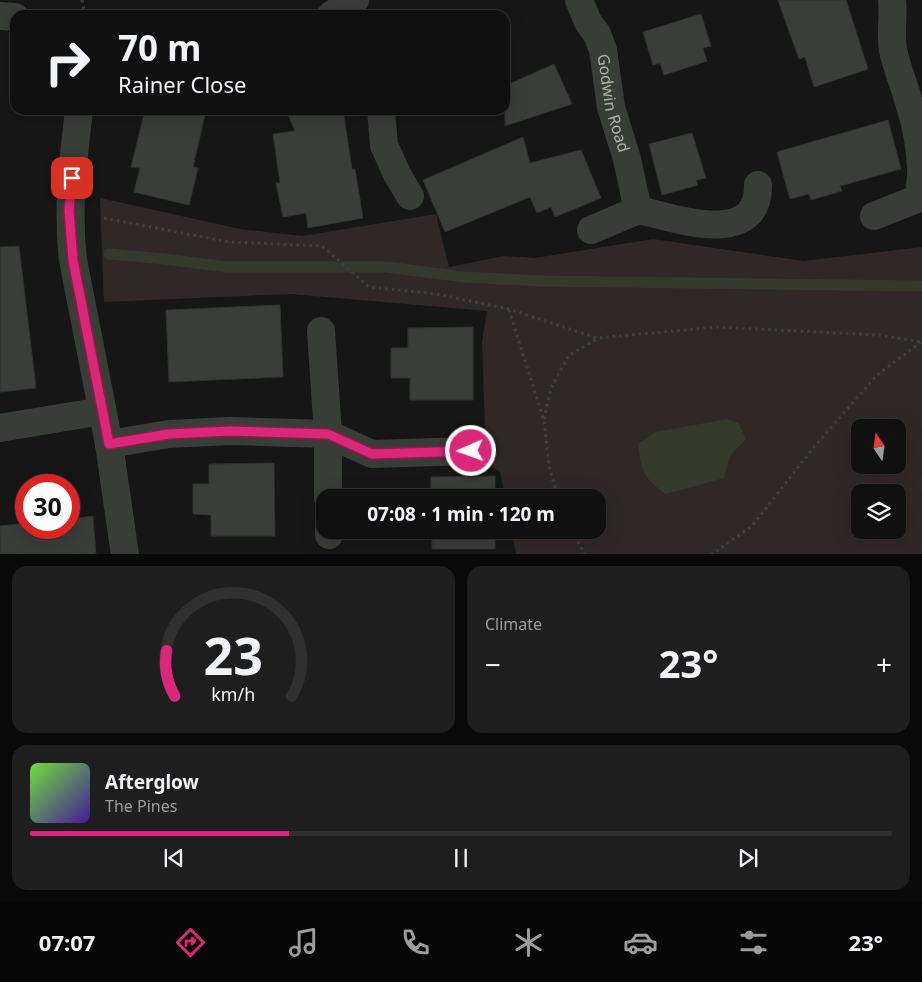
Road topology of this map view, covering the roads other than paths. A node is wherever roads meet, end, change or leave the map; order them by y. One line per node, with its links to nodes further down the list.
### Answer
1 (356, 0): 4 (street)
2 (579, 0): 10 (street, Godwin Road)
3 (892, 0): 9 (street)
4 (339, 10)
5 (79, 115): 14 (street)
6 (381, 115): 8 (street)
7 (758, 185): 10 (street)
8 (410, 196)
9 (920, 199): 11 (street)
10 (638, 210): 12 (street)
11 (874, 216)
12 (591, 230)
13 (321, 331): 16 (street)
14 (102, 411): 15 (street); 17 (street)
15 (0, 428)
16 (328, 434): 17 (street); 18 (street); 19 (street)
17 (109, 444): 20 (street)
18 (471, 451)
19 (328, 489)
20 (125, 554)

